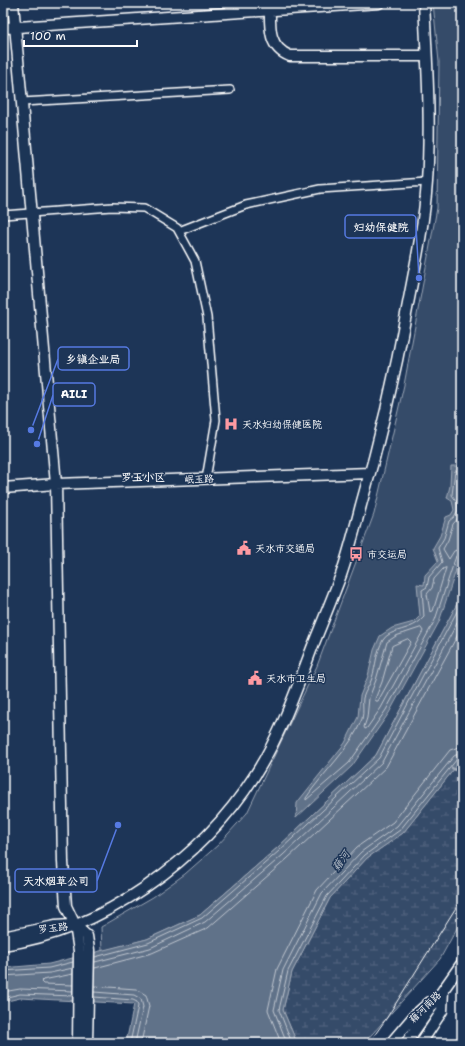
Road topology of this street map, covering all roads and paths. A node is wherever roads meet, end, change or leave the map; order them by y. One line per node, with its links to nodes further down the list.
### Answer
1 (13, 3): 6 (main road)
2 (379, 3): 4 (main road)
3 (424, 3): 7 (main road)
4 (270, 6): 6 (main road); 7 (main road)
5 (3, 28): 6 (main road)
6 (14, 28): 9 (main road)
7 (426, 56): 10 (main road)
8 (230, 90): 9 (street)
9 (22, 102): 11 (main road)
10 (427, 182): 13 (street); 14 (main road)
11 (30, 213): 12 (street); 13 (street); 16 (main road)
12 (3, 215)
13 (179, 231): 15 (street)
14 (370, 473): 15 (main road, 岷玉路); 18 (main road)
15 (206, 479): 16 (main road, 岷玉路)
16 (56, 484): 17 (main road, 岷玉路); 18 (main road)
17 (3, 488)
18 (75, 925): 19 (main road, 罗玉路); 20 (main road, 罗玉路); 23 (main road)
19 (3, 937)
20 (3, 945)
21 (462, 963): 22 (main road, 藉河南路)
22 (443, 990): 26 (main road, 藉河南路); 27 (main road, 藉河南路); 28 (main road, 藉河南路)
23 (84, 1002): 24 (main road); 25 (main road)
24 (78, 1043)
25 (87, 1043)
26 (391, 1043)
27 (406, 1043)
28 (421, 1043)

